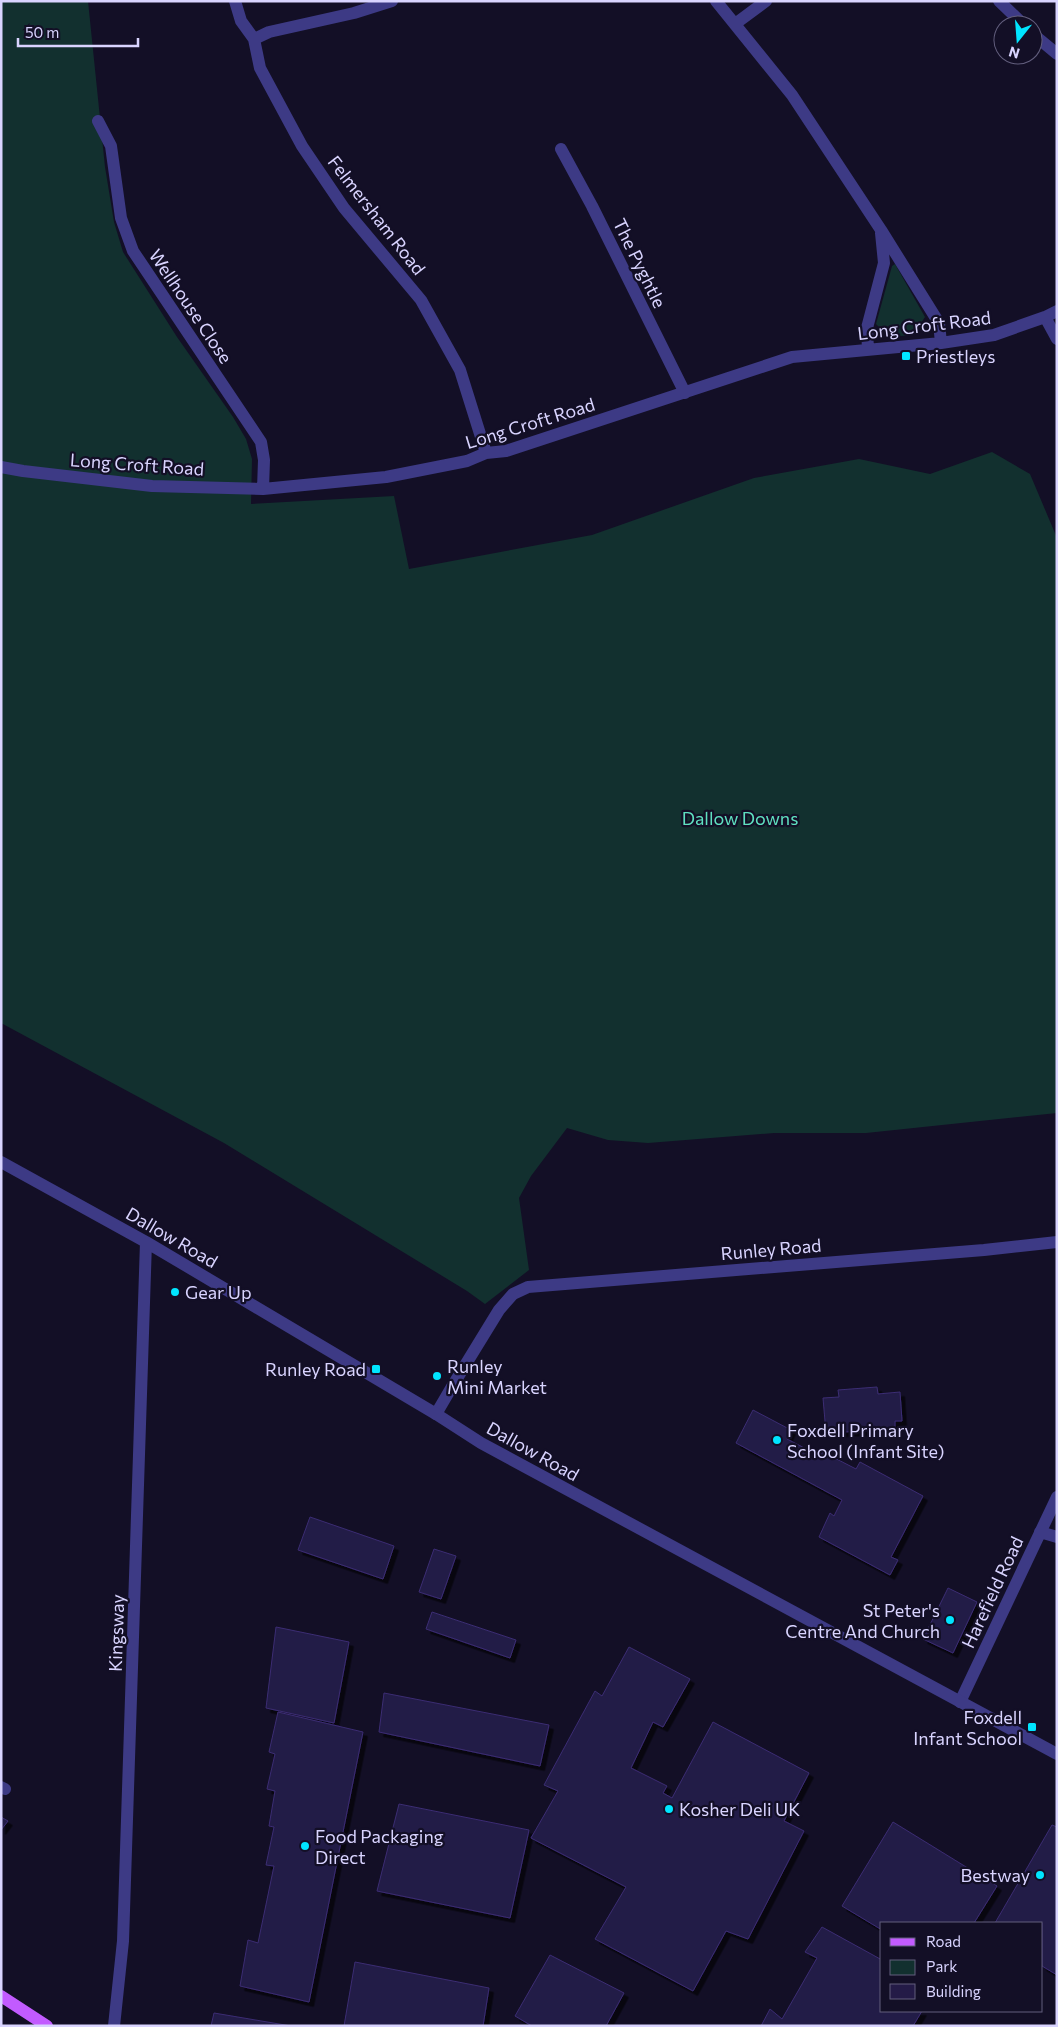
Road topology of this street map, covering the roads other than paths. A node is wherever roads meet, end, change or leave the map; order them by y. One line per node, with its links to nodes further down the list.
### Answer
1 (235, 1): 8 (street, Felmersham Road)
2 (392, 1): 8 (street)
3 (716, 1): 7 (street)
4 (766, 1): 7 (street)
5 (999, 1): 6 (street)
6 (1014, 15)
7 (735, 24): 13 (street)
8 (254, 40): 20 (street, Felmersham Road)
9 (1043, 42): 10 (street)
10 (1057, 54)
11 (98, 121): 22 (street, Wellhouse Close)
12 (561, 149): 19 (street, The Pyghtle)
13 (881, 230): 17 (street); 18 (street)
14 (1057, 311): 15 (street, Long Croft Road)
15 (1045, 317): 16 (street); 17 (street, Long Croft Road)
16 (1057, 338)
17 (941, 343): 18 (street, Long Croft Road)
18 (868, 350): 19 (street, Long Croft Road)
19 (685, 393): 20 (street, Long Croft Road)
20 (486, 453): 22 (street, Long Croft Road)
21 (1, 467): 22 (street, Long Croft Road)
22 (263, 489)
23 (1, 1162): 24 (street, Dallow Road)
24 (146, 1242): 26 (street, Dallow Road); 34 (street, Kingsway)
25 (1057, 1242): 26 (street, Runley Road)
26 (436, 1414): 30 (street, Dallow Road)
27 (1057, 1496): 28 (street, Harefield Road)
28 (1040, 1532): 29 (street); 30 (street, Harefield Road)
29 (1057, 1537)
30 (960, 1702): 31 (street, Dallow Road)
31 (1057, 1754)
32 (1, 1996): 33 (main road)
33 (46, 2026)
34 (114, 2026)

